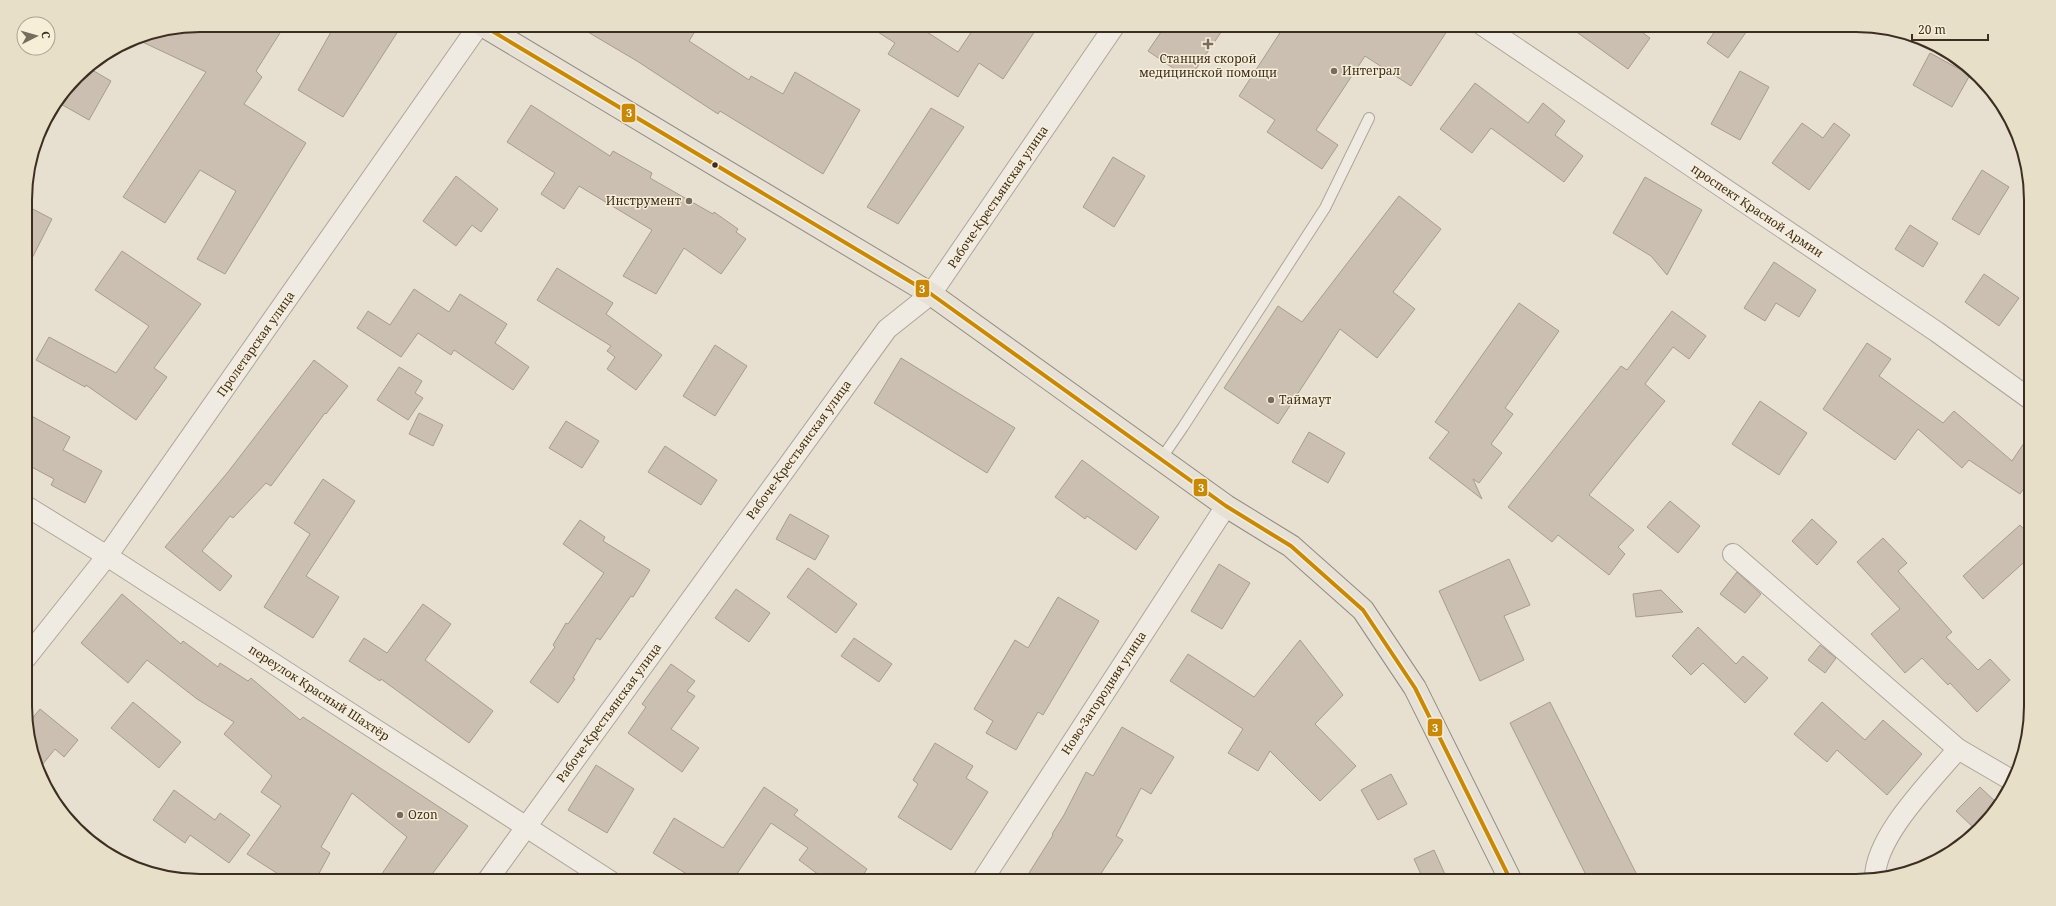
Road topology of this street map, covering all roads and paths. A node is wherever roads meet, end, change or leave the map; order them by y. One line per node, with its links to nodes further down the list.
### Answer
1 (476, 32): 12 (street, Пролетарская улица)
2 (493, 32): 6 (main road)
3 (1110, 32): 6 (street, Рабоче-Крестьянская улица)
4 (1492, 32): 7 (street, проспект Красной Армии)
5 (1369, 118): 8 (lane)
6 (931, 294): 8 (main road); 16 (street, Рабоче-Крестьянская улица)
7 (2024, 395)
8 (1160, 459): 9 (main road)
9 (1226, 506): 20 (street, Ново-Загородняя улица); 21 (main road)
10 (32, 510): 12 (street, переулок Красный Шахтёр)
11 (1733, 554): 14 (street)
12 (107, 556): 13 (street, Пролетарская улица); 16 (street, переулок Красный Шахтёр)
13 (32, 650)
14 (1958, 748): 15 (street); 17 (street)
15 (2008, 778)
16 (526, 827): 18 (street, Рабоче-Крестьянская улица); 19 (street, переулок Красный Шахтёр)
17 (1875, 873)
18 (492, 874)
19 (599, 874)
20 (987, 874)
21 (1508, 874)

